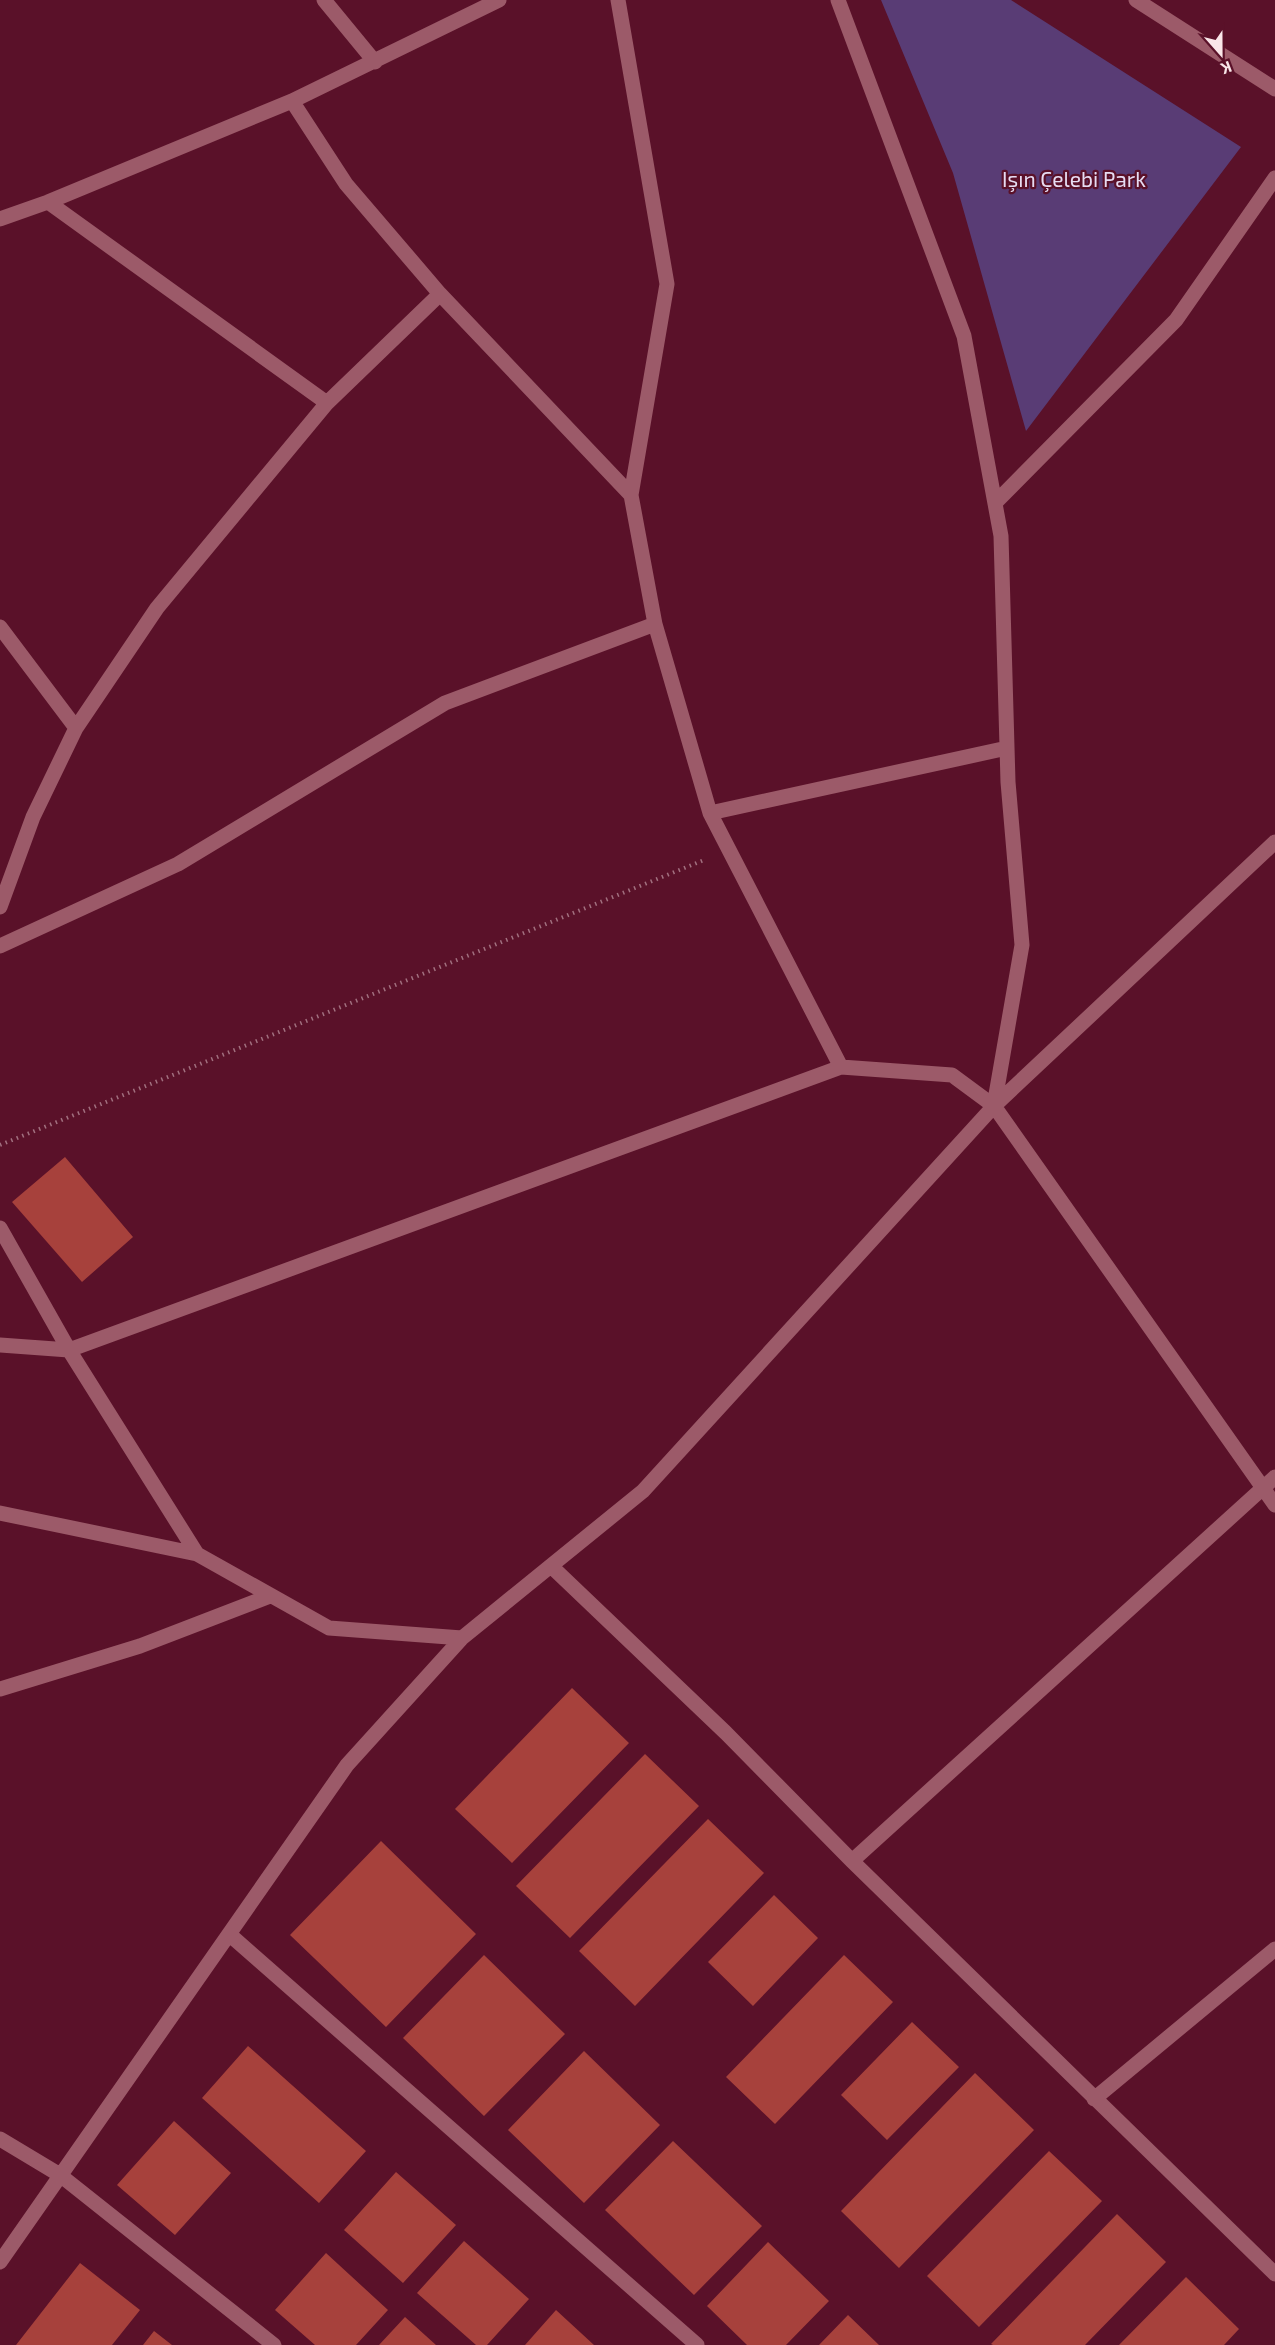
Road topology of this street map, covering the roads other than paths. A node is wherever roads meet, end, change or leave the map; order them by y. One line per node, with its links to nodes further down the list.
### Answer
1 (324, 0): 6 (street)
2 (499, 0): 6 (street)
3 (618, 0): 14 (street)
4 (838, 0): 15 (street)
5 (1136, 0): 7 (street)
6 (375, 62): 8 (street)
7 (1275, 89)
8 (292, 101): 10 (street); 12 (street)
9 (1275, 178): 15 (street)
10 (48, 202): 11 (street); 13 (street)
11 (0, 219)
12 (440, 294): 13 (street); 14 (street)
13 (327, 403): 18 (street)
14 (631, 495): 16 (street)
15 (995, 503): 19 (street)
16 (654, 624): 20 (street); 23 (street)
17 (0, 627): 18 (street)
18 (76, 728): 22 (street)
19 (1007, 748): 20 (street); 25 (street)
20 (711, 813): 24 (street)
21 (1275, 842): 25 (street)
22 (0, 907)
23 (0, 946)
24 (841, 1067): 25 (street); 28 (street)
25 (994, 1106): 30 (street); 34 (street)
26 (0, 1227): 28 (street)
27 (0, 1345): 28 (street)
28 (69, 1350): 33 (street)
29 (1275, 1477): 30 (street)
30 (1261, 1487): 31 (street); 38 (street)
31 (1275, 1505)
32 (0, 1513): 33 (street)
33 (197, 1554): 35 (street)
34 (551, 1566): 36 (street); 38 (street)
35 (270, 1596): 36 (street); 37 (street)
36 (462, 1638): 39 (street)
37 (0, 1689)
38 (852, 1861): 41 (street)
39 (229, 1934): 43 (street); 47 (street)
40 (1275, 1949): 41 (street)
41 (1094, 2099): 45 (street)
42 (0, 2139): 43 (street)
43 (60, 2175): 44 (street); 46 (street)
44 (0, 2262)
45 (1275, 2274)
46 (274, 2345)
47 (697, 2345)

